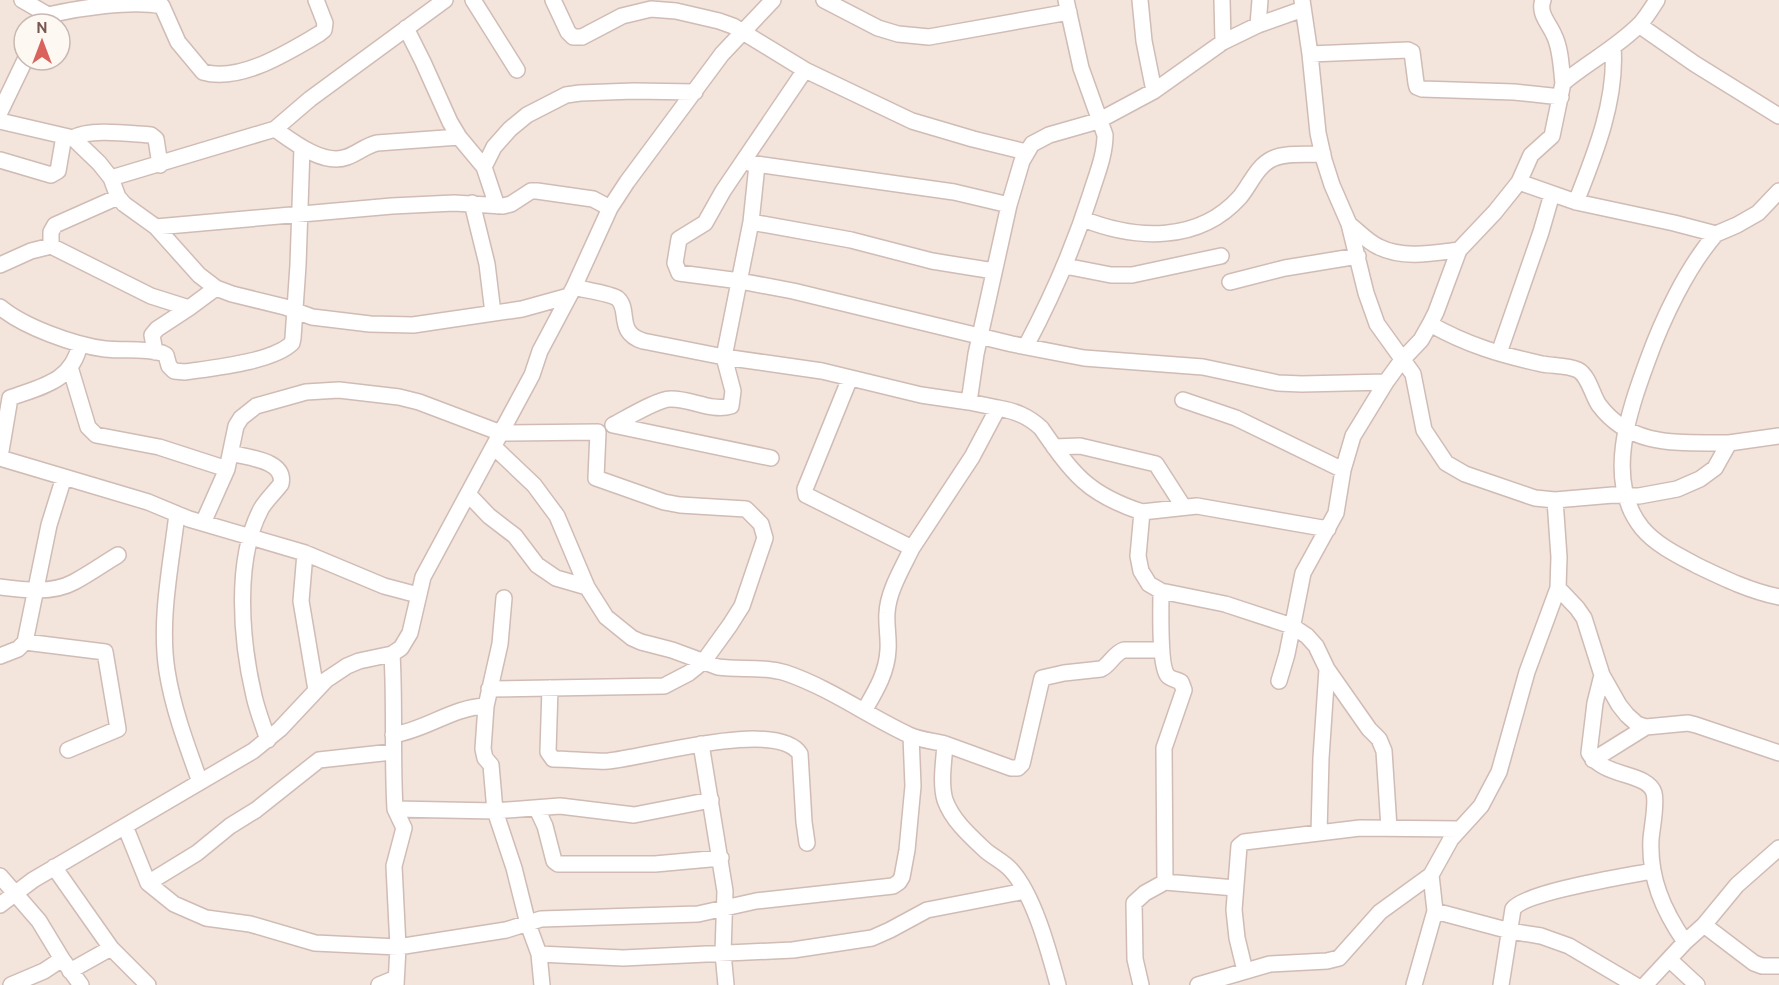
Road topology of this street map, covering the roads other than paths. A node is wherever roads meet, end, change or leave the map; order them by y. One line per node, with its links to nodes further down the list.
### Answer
1 (22, 0): 15 (street)
2 (315, 0): 16 (street)
3 (473, 0): 24 (street)
4 (553, 0): 20 (street)
5 (773, 0): 20 (street)
6 (824, 0): 14 (street)
7 (1140, 0): 28 (street)
8 (1222, 0): 21 (street)
9 (1260, 0): 17 (street)
10 (1543, 0): 27 (street)
11 (1657, 0): 18 (street)
12 (438, 2): 19 (street)
13 (1303, 2): 17 (street); 23 (street)
14 (1067, 6): 33 (street)
15 (36, 12)
16 (72, 13)
17 (1258, 25): 21 (street)
18 (1639, 25): 22 (street); 31 (street)
19 (406, 28): 34 (street); 36 (street)
20 (743, 32): 25 (street); 29 (street)
21 (1223, 42): 28 (street)
22 (1613, 47): 27 (street); 49 (street)
23 (1310, 54): 27 (street); 39 (street)
24 (518, 70)
25 (805, 70): 38 (street); 41 (street)
26 (19, 72): 30 (street)
27 (1562, 90): 45 (street)
28 (1154, 91): 33 (street)
29 (695, 92): 43 (street); 53 (street)
30 (0, 112)
31 (1779, 116)
32 (0, 121): 35 (street)
33 (1098, 121): 38 (street); 55 (street)
34 (274, 129): 37 (street); 42 (street)
35 (69, 137): 40 (street); 42 (street); 44 (street)
36 (459, 137): 37 (street); 43 (street)
37 (302, 148): 54 (street)
38 (1026, 152): 51 (street)
39 (1323, 154): 55 (street); 57 (street)
40 (0, 160)
41 (750, 164): 51 (street); 56 (street); 67 (street)
42 (160, 165): 44 (street)
43 (484, 167): 52 (street)
44 (111, 178): 47 (street)
45 (1519, 182): 46 (street); 61 (street)
46 (1552, 194): 49 (street); 80 (street)
47 (118, 196): 58 (street); 60 (street)
48 (1777, 196): 59 (street)
49 (1576, 202): 59 (street)
50 (472, 203): 52 (street); 54 (street); 74 (street)
51 (1010, 205): 66 (street)
52 (497, 206): 53 (street)
53 (610, 208): 70 (street)
54 (300, 216): 58 (street); 73 (street)
55 (1083, 219): 65 (street)
56 (751, 222): 66 (street); 67 (street)
57 (1349, 224): 61 (street); 63 (street)
58 (156, 227): 69 (street)
59 (1716, 234): 91 (street)
60 (51, 246): 64 (street); 72 (street)
61 (1459, 249): 75 (street)
62 (1221, 256): 65 (street)
63 (1358, 256): 68 (street); 82 (street)
64 (0, 265)
65 (1065, 266): 78 (street)
66 (994, 271): 76 (street)
67 (740, 281): 76 (street); 81 (street)
68 (1230, 282)
69 (216, 288): 72 (street); 73 (street)
70 (572, 291): 74 (street); 81 (street); 92 (street)
71 (0, 307): 77 (street)
72 (189, 308): 79 (street)
73 (295, 311): 74 (street); 79 (street)
74 (493, 313)
75 (1430, 324): 80 (street); 82 (street)
76 (981, 335): 78 (street); 88 (street)
77 (80, 344): 79 (street); 83 (street)
78 (1026, 346): 85 (street)
79 (155, 352)
80 (1499, 353): 91 (street)
81 (724, 357): 84 (street); 90 (street)
82 (1402, 360): 85 (street); 106 (street)
83 (70, 367): 86 (street); 101 (street)
84 (850, 378): 88 (street); 113 (street)
85 (1386, 382): 102 (street)
86 (5, 399): 99 (street)
87 (1183, 400): 102 (street)
88 (969, 402): 89 (street)
89 (998, 408): 97 (street); 113 (street)
90 (613, 425): 93 (street); 100 (street)
91 (1625, 429): 95 (street); 105 (street)
92 (501, 432): 93 (street); 96 (street); 98 (street)
93 (598, 432): 129 (street)
94 (1779, 436): 95 (street)
95 (1729, 443): 105 (street)
96 (494, 447): 104 (street); 117 (street)
97 (1054, 447): 107 (street); 108 (street)
98 (231, 453): 101 (street); 112 (street)
99 (0, 457): 103 (street)
100 (771, 458)
101 (226, 469): 110 (street)
102 (1343, 470): 111 (street)
103 (64, 477): 109 (street); 119 (street)
104 (468, 494): 117 (street); 121 (street)
105 (1626, 495): 106 (street); 122 (street)
106 (1555, 500): 118 (street)
107 (1183, 506): 108 (street); 111 (street)
108 (1142, 513): 120 (street)
109 (177, 514): 110 (street); 148 (street)
110 (203, 523): 112 (street)
111 (1328, 529): 124 (street)
112 (250, 536): 114 (street); 141 (street)
113 (912, 548): 137 (street)
114 (305, 553): 121 (street); 135 (street)
115 (118, 555): 119 (street)
116 (0, 586): 119 (street)
117 (587, 587): 129 (street)
118 (1558, 588): 131 (street); 155 (street)
119 (35, 590): 125 (street)
120 (1161, 591): 124 (street); 126 (street)
121 (418, 595): 127 (street)
122 (1779, 597)
123 (504, 598): 134 (street)
124 (1292, 626): 130 (street); 132 (street)
125 (25, 642): 128 (street); 144 (street)
126 (1161, 650): 143 (street); 164 (street)
127 (392, 654): 135 (street); 139 (street)
128 (0, 656)
129 (704, 661): 133 (street); 137 (street)
130 (1327, 669): 154 (street); 156 (street)
131 (1602, 675): 138 (street); 147 (street)
132 (1280, 681)
133 (550, 688): 134 (street); 142 (street)
134 (489, 689): 136 (street)
135 (316, 690): 141 (street)
136 (486, 706): 139 (street); 152 (street)
137 (864, 711): 140 (street)
138 (1646, 727): 146 (street); 147 (street)
139 (393, 735): 145 (street)
140 (911, 736): 143 (street); 170 (street)
141 (268, 740): 148 (street)
142 (701, 744): 149 (street); 157 (street)
143 (945, 744): 167 (street)
144 (68, 750)
145 (392, 752): 150 (street); 165 (street)
146 (1779, 753)
147 (1593, 760): 161 (street)
148 (200, 782): 153 (street)
149 (711, 800): 151 (street); 159 (street)
150 (394, 809): 152 (street); 176 (street)
151 (537, 809): 152 (street); 159 (street)
152 (495, 811): 172 (street)
153 (125, 826): 160 (street); 165 (street)
154 (1389, 828): 155 (street); 156 (street)
155 (1459, 830): 162 (street)
156 (1319, 833): 166 (street)
157 (807, 843)
158 (1779, 848): 173 (street)
159 (721, 858): 170 (street)
160 (54, 867): 168 (street); 177 (street)
161 (1652, 871): 174 (street); 175 (street)
162 (1431, 875): 171 (street); 183 (street)
163 (0, 876): 168 (street)
164 (1165, 882): 166 (street); 193 (street)
165 (148, 884): 176 (street)
166 (1235, 888): 183 (street)
167 (1025, 891): 178 (street); 192 (street)
168 (14, 892): 169 (street); 181 (street)
169 (0, 905)
170 (725, 909): 172 (street); 178 (street)
171 (1435, 911): 174 (street); 195 (street)
172 (528, 924): 176 (street); 179 (street)
173 (1704, 925): 175 (street); 182 (street)
174 (1510, 931): 196 (street); 197 (street)
175 (1685, 942): 180 (street)
176 (398, 947): 185 (street)
177 (111, 948): 181 (street); 188 (street)
178 (723, 953): 179 (street); 191 (street)
179 (539, 954): 190 (street)
180 (1670, 960): 198 (street); 199 (street)
181 (66, 965): 184 (street); 187 (street)
182 (1779, 966)
183 (1245, 971): 194 (street)
184 (32, 982): 186 (street)
185 (396, 982): 189 (street)
186 (11, 985)
187 (81, 985)
188 (148, 985)
189 (379, 985)
190 (542, 985)
191 (726, 985)
192 (1058, 985)
193 (1141, 985)
194 (1198, 985)
195 (1414, 985)
196 (1501, 985)
197 (1635, 985)
198 (1645, 985)
199 (1697, 985)

